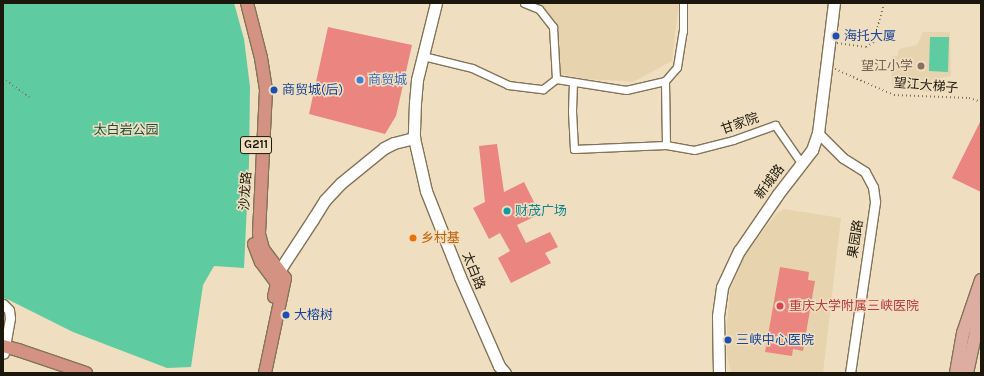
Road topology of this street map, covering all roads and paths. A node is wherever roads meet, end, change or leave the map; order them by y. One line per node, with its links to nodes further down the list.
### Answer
1 (240, 3): 23 (highway, 沙龙路 / G211)
2 (247, 3): 21 (highway, 沙龙路 / G211)
3 (436, 3): 9 (main road, 太白路)
4 (524, 3): 12 (street)
5 (683, 3): 13 (street)
6 (834, 3): 8 (main road, 新城路)
7 (884, 3): 8 (path)
8 (829, 42): 10 (main road, 新城路)
9 (423, 56): 12 (street); 18 (main road, 太白路)
10 (826, 65): 16 (path, 望江大梯子); 17 (main road, 新城路)
11 (3, 78): 15 (path)
12 (556, 79): 14 (street)
13 (665, 81): 14 (street); 19 (street)
14 (573, 82): 19 (street, 甘家院)
15 (31, 98)
16 (981, 102)
17 (818, 132): 20 (main road, 新城路); 34 (street, 果园路)
18 (414, 138): 22 (main road); 28 (main road, 太白路)
19 (666, 145): 20 (street, 甘家院)
20 (802, 164): 33 (main road, 新城路)
21 (261, 242): 22 (main road); 23 (highway, 沙龙路 / G211)
22 (291, 253): 23 (main road)
23 (280, 277): 31 (highway); 32 (highway)
24 (981, 280): 35 (main road)
25 (3, 304): 27 (street)
26 (981, 309): 36 (main road)
27 (4, 350): 29 (highway); 30 (highway)
28 (501, 371)
29 (67, 373)
30 (86, 373)
31 (258, 373)
32 (265, 373)
33 (719, 373)
34 (850, 373)
35 (956, 373)
36 (967, 373)

